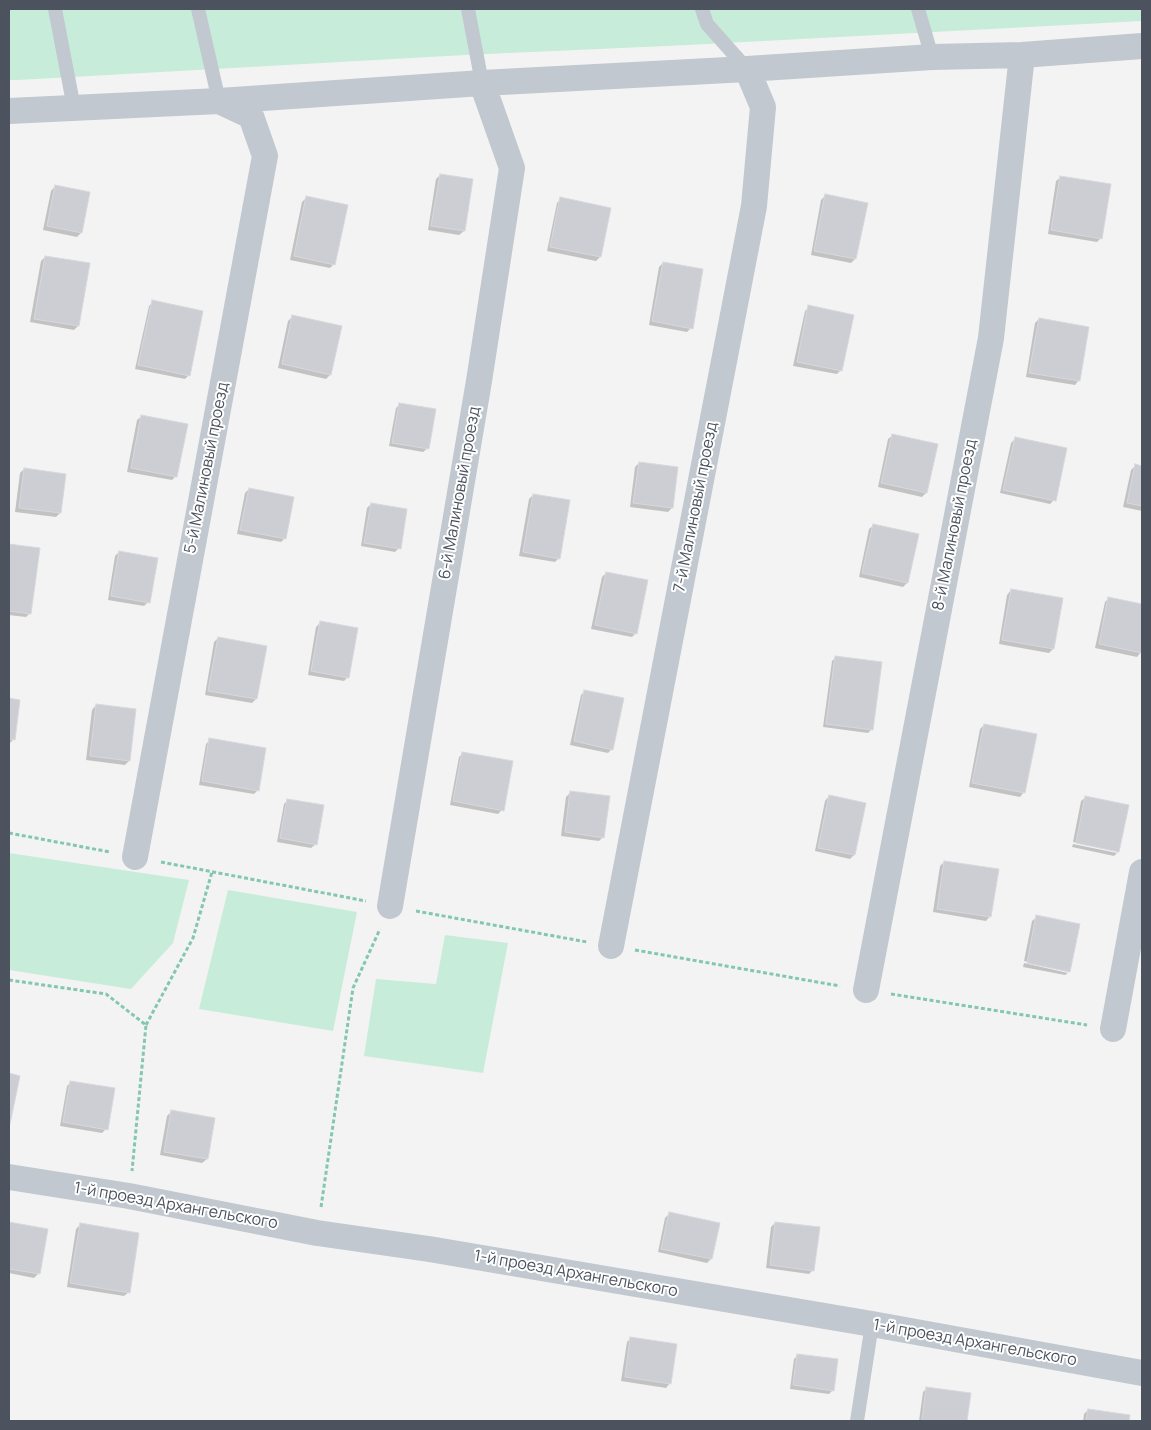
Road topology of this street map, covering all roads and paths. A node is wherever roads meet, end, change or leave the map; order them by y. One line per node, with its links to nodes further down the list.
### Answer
1 (55, 9): 12 (lane)
2 (198, 9): 11 (lane)
3 (468, 9): 10 (lane)
4 (702, 9): 9 (lane)
5 (918, 9): 8 (lane)
6 (1142, 46): 7 (street)
7 (1022, 56): 8 (street); 21 (street, 8-й Малиновый проезд)
8 (932, 57): 9 (street)
9 (747, 69): 10 (street); 19 (street, 7-й Малиновый проезд)
10 (482, 83): 11 (street); 18 (street, 6-й Малиновый проезд)
11 (219, 101): 12 (street); 15 (street, 5-й Малиновый проезд)
12 (74, 108): 13 (street)
13 (9, 111)
14 (9, 833): 15 (path)
15 (134, 857): 16 (path)
16 (212, 872): 18 (path); 22 (path)
17 (1142, 872): 23 (street)
18 (390, 906): 19 (path); 26 (path)
19 (611, 946): 21 (path)
20 (9, 980): 22 (path)
21 (866, 990): 23 (path)
22 (146, 1025): 25 (path)
23 (1113, 1029)
24 (9, 1177): 25 (street, 1-й проезд Архангельского)
25 (129, 1196): 26 (street, 1-й проезд Архангельского)
26 (317, 1233): 27 (street, 1-й проезд Архангельского)
27 (872, 1324): 28 (street, 1-й проезд Архангельского); 29 (lane)
28 (1142, 1373)
29 (857, 1421)

